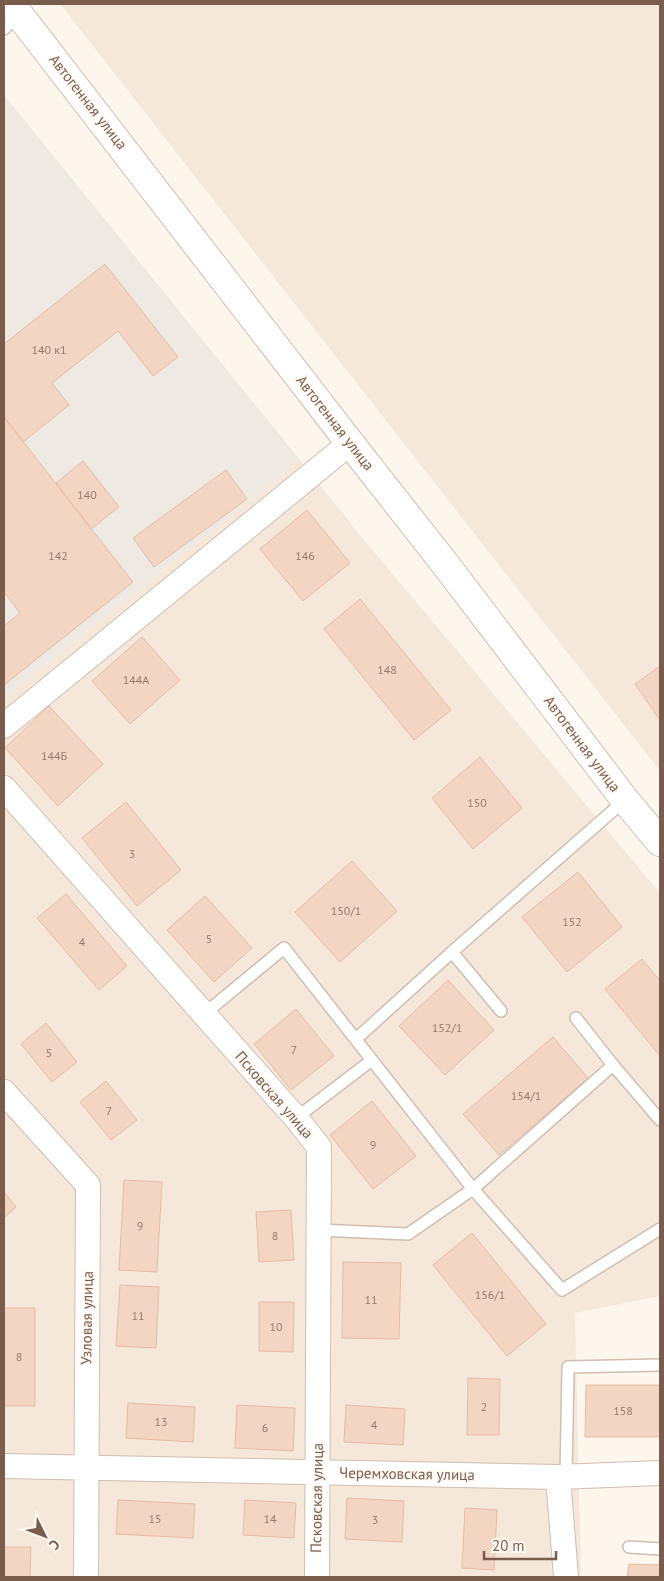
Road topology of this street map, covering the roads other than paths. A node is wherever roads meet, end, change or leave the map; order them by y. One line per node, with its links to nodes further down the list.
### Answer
1 (16, 13): 2 (street, Автогенная улица)
2 (350, 443): 3 (street); 5 (street, Автогенная улица)
3 (4, 726)
4 (4, 788): 9 (street, Псковская улица)
5 (625, 800): 6 (street, Автогенная улица); 7 (lane)
6 (660, 842)
7 (452, 952): 8 (lane); 11 (lane)
8 (501, 1011)
9 (204, 1015): 11 (lane); 15 (street, Псковская улица)
10 (576, 1018): 13 (lane)
11 (356, 1039): 12 (lane)
12 (372, 1060): 15 (lane); 17 (lane)
13 (613, 1065): 16 (lane); 17 (lane)
14 (4, 1092): 22 (street, Узловая улица)
15 (296, 1118): 18 (street, Псковская улица)
16 (660, 1120)
17 (473, 1189): 18 (lane); 19 (lane)
18 (319, 1230): 23 (street, Псковская улица)
19 (660, 1230)
20 (660, 1364): 25 (lane)
21 (4, 1466): 22 (street, Черемховская улица)
22 (86, 1467): 23 (street, Черемховская улица); 28 (street, Узловая улица)
23 (318, 1472): 25 (street, Черемховская улица); 29 (street, Псковская улица)
24 (660, 1472): 25 (street, Черемховская улица)
25 (562, 1476): 30 (street)
26 (629, 1547): 27 (lane)
27 (660, 1548)
28 (86, 1577)
29 (317, 1577)
30 (566, 1577)

